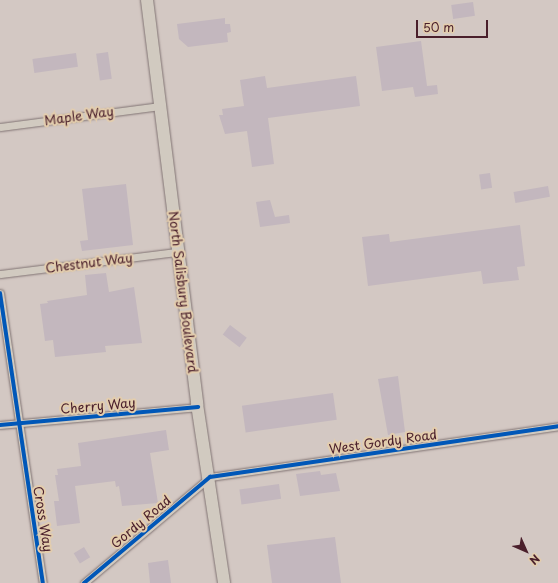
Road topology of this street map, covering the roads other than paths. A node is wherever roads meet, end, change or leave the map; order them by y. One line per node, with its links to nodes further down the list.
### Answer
1 (147, 0): 2 (main road, North Salisbury Boulevard)
2 (159, 106): 3 (street, Maple Way); 4 (main road, North Salisbury Boulevard)
3 (0, 127)
4 (177, 252): 5 (street, Chestnut Way); 7 (main road, North Salisbury Boulevard)
5 (0, 274)
6 (0, 293): 8 (street, Cross Way)
7 (198, 407): 8 (street, Cherry Way); 11 (main road, North Salisbury Boulevard)
8 (18, 423): 9 (street, Cherry Way); 12 (street, Cross Way)
9 (0, 425)
10 (558, 426): 11 (street, West Gordy Road)
11 (210, 477): 13 (street, Gordy Road); 14 (main road, North Salisbury Boulevard)
12 (44, 583)
13 (84, 583)
14 (224, 583)

